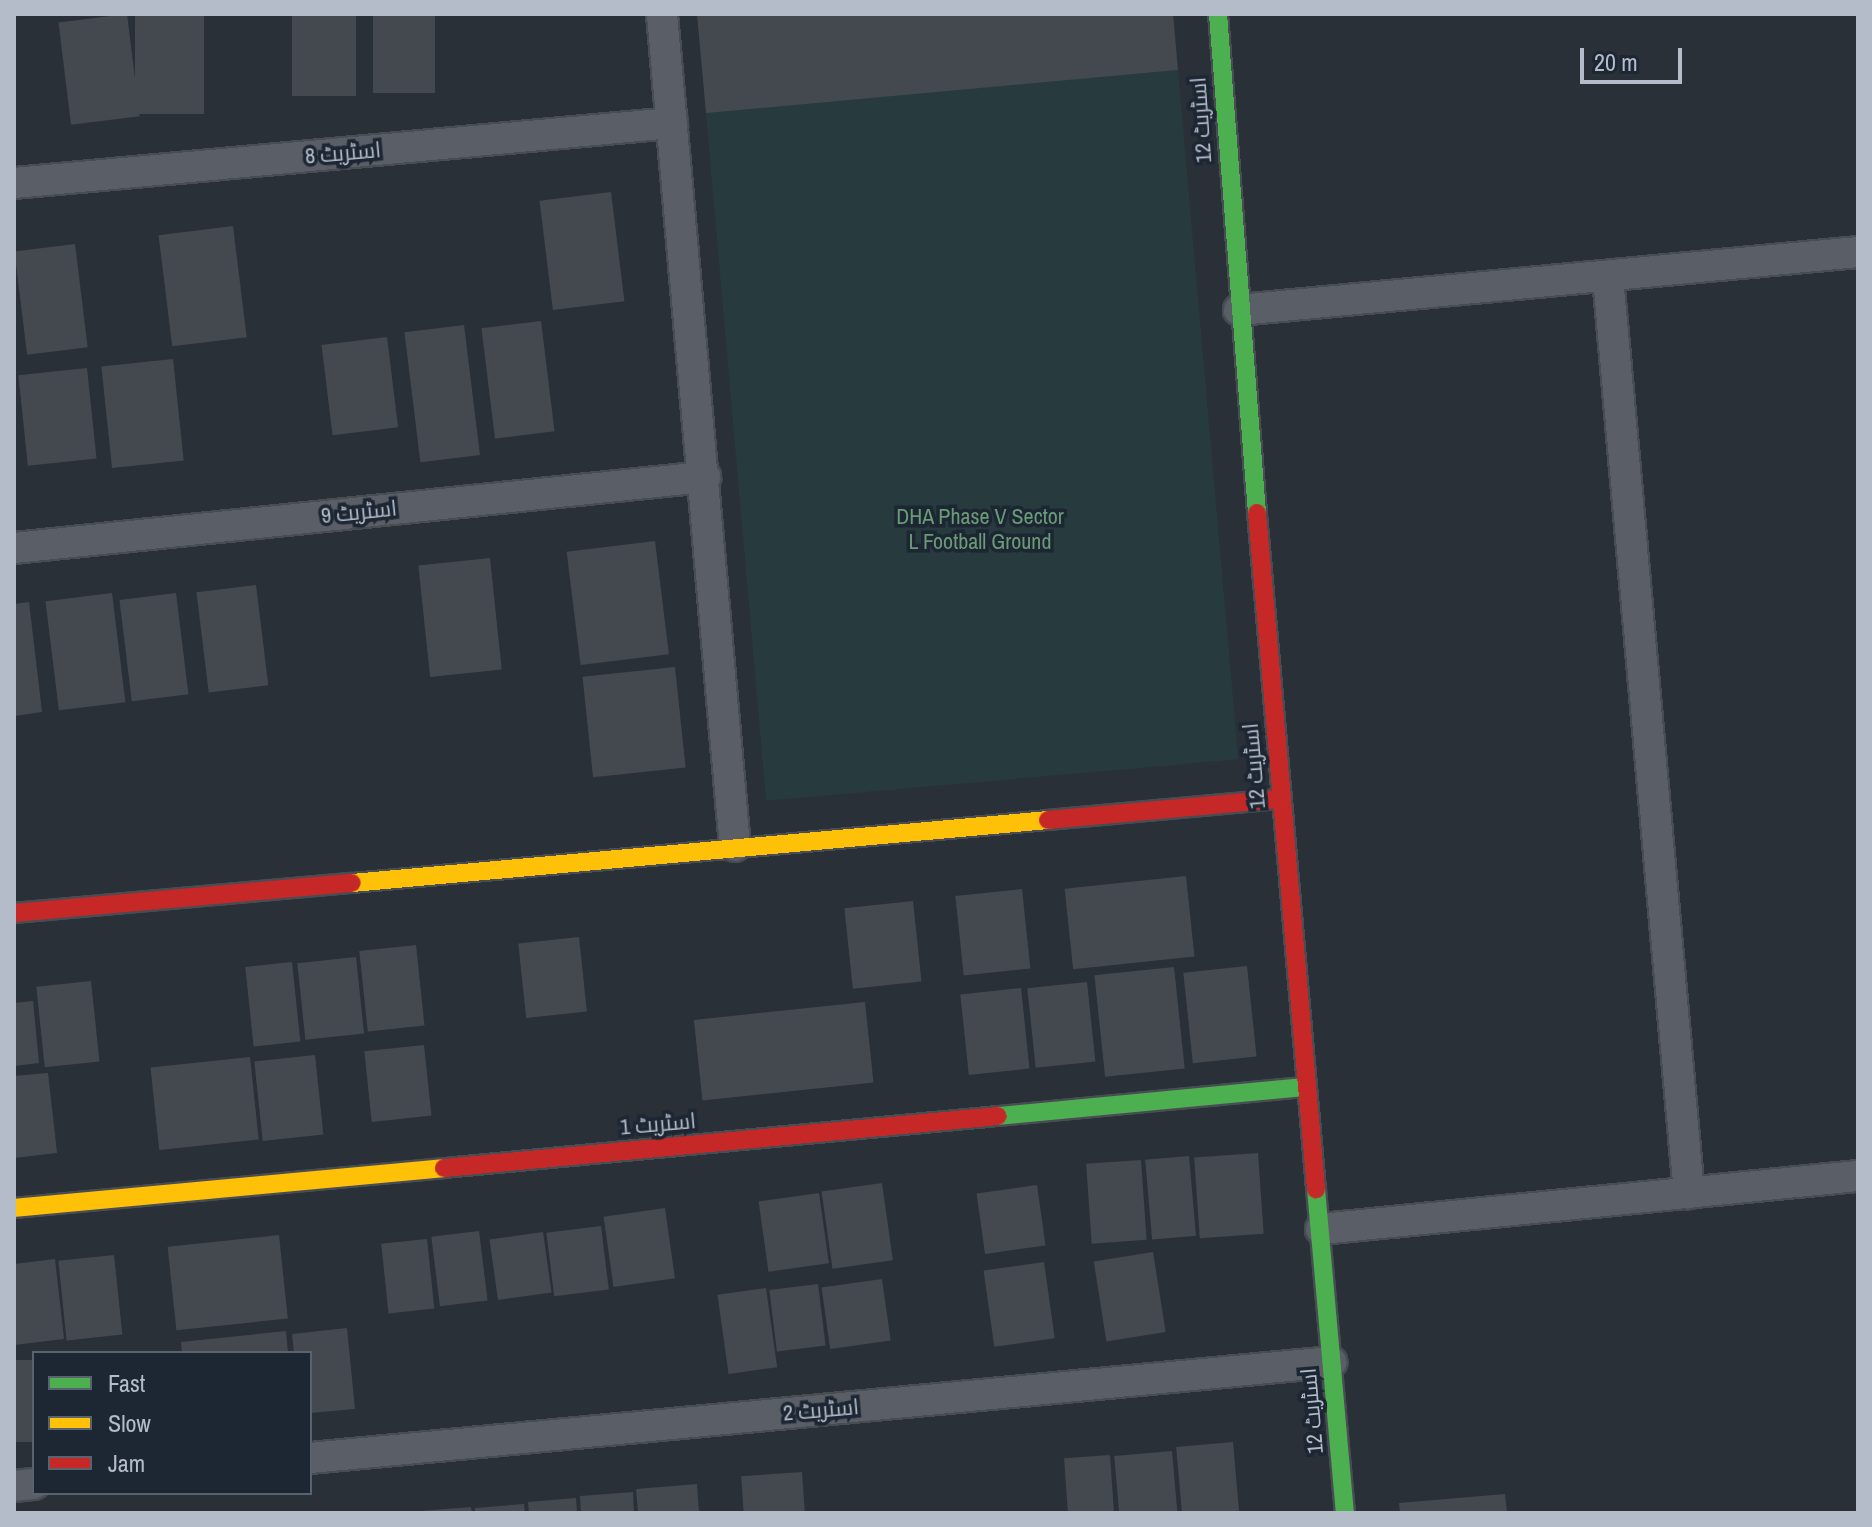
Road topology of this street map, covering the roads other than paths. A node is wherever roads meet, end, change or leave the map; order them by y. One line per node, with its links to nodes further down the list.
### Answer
1 (662, 14): 3 (street)
2 (1218, 14): 7 (street, اسٹریٹ 12)
3 (672, 123): 4 (street, اسٹریٹ 8); 8 (street)
4 (14, 183)
5 (1858, 252): 6 (street)
6 (1608, 277): 7 (street); 15 (street)
7 (1239, 310): 10 (street, اسٹریٹ 12)
8 (705, 477): 9 (street, اسٹریٹ 9); 11 (street)
9 (14, 548)
10 (1281, 799): 11 (street); 13 (street, اسٹریٹ 12)
11 (735, 846): 12 (street)
12 (14, 913)
13 (1306, 1087): 16 (street, اسٹریٹ 1); 17 (street, اسٹریٹ 12)
14 (1858, 1176): 15 (street)
15 (1689, 1193): 17 (street)
16 (14, 1208)
17 (1321, 1229): 18 (street, اسٹریٹ 12)
18 (1331, 1362): 19 (street, اسٹریٹ 2); 20 (street, اسٹریٹ 12)
19 (312, 1458)
20 (1345, 1513)

